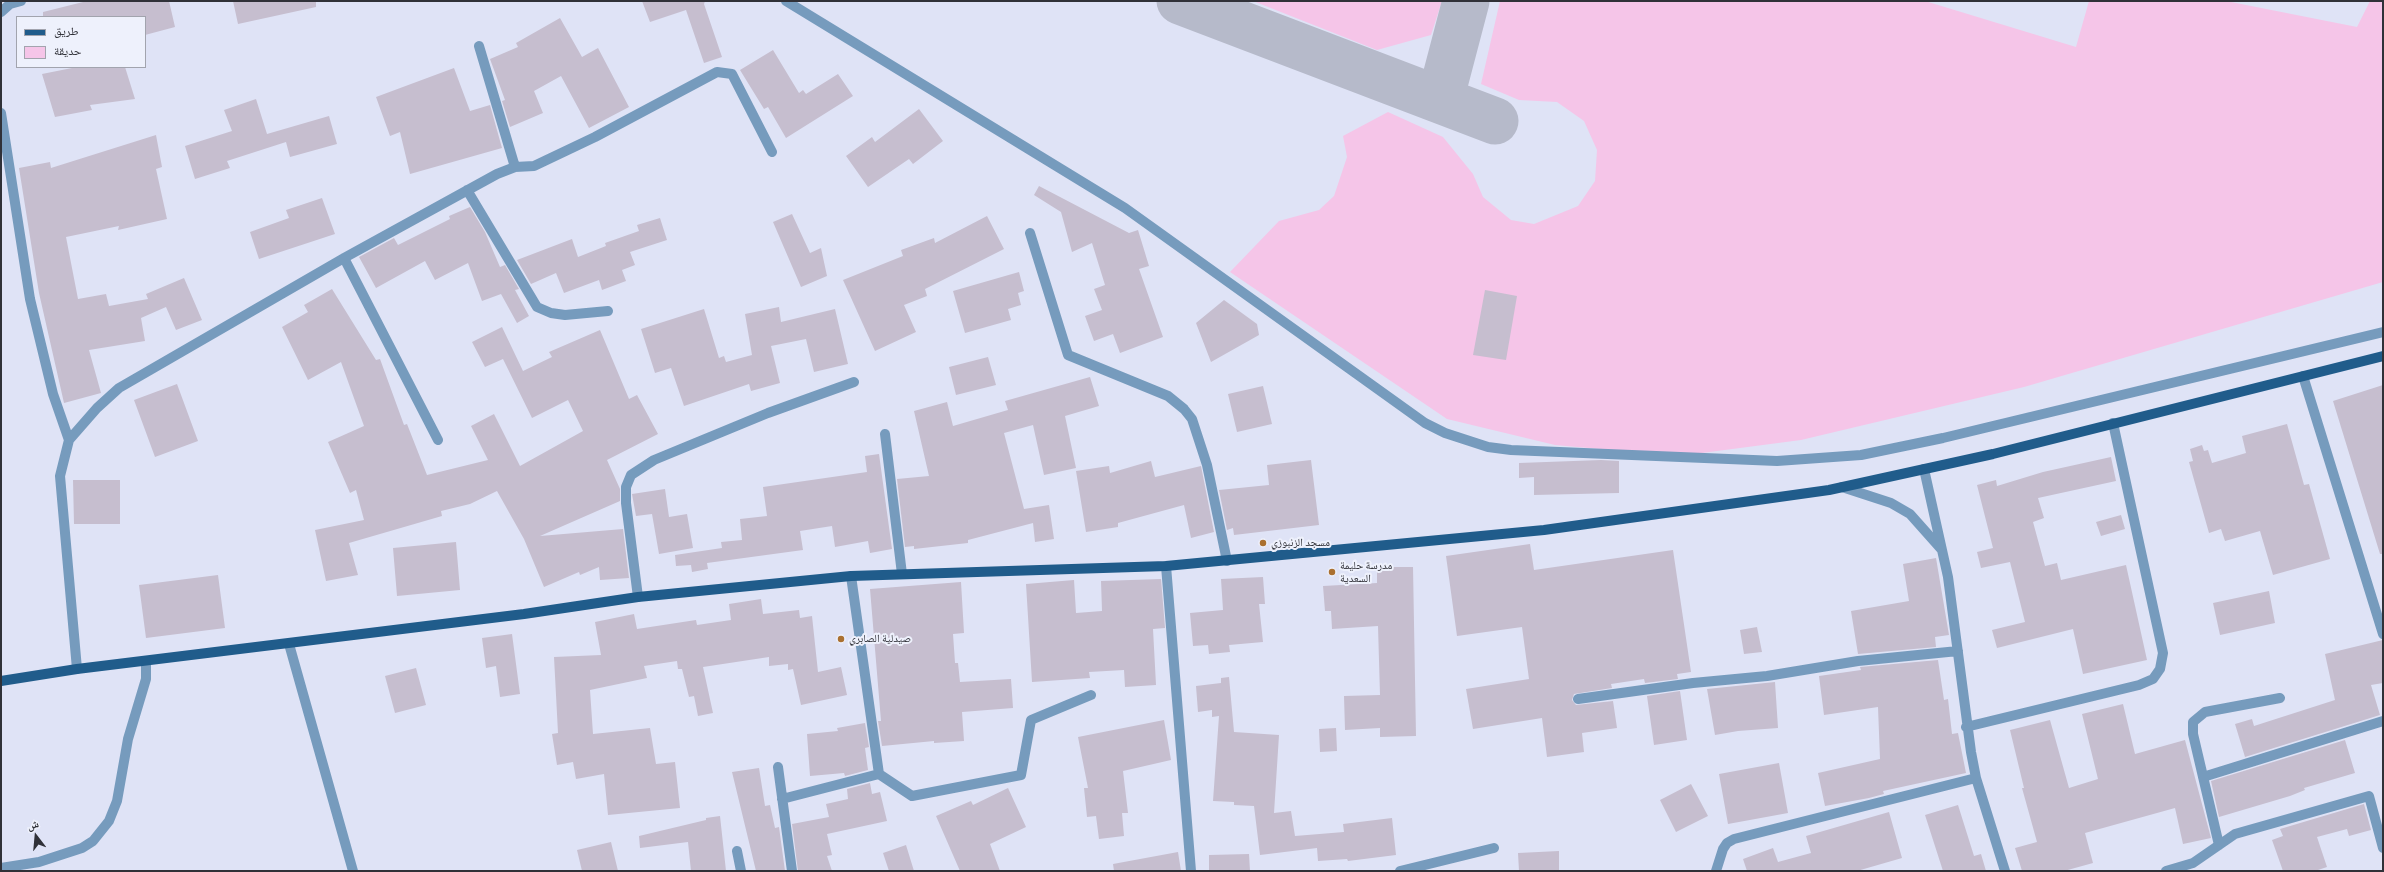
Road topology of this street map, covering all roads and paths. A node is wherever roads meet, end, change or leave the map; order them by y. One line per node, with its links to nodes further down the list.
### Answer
1 (21, 1): 3 (street)
2 (786, 1): 12 (street)
3 (1, 12)
4 (479, 46): 7 (street)
5 (1, 113): 18 (street)
6 (772, 152): 7 (street)
7 (515, 167): 8 (street)
8 (467, 190): 10 (street); 11 (street)
9 (1030, 233): 23 (street)
10 (344, 258): 18 (street); 19 (street)
11 (608, 311)
12 (2383, 332)
13 (2383, 356): 14 (main road)
14 (2303, 376): 16 (main road); 28 (street)
15 (854, 382): 27 (street)
16 (2113, 423): 20 (main road); 38 (street)
17 (885, 434): 25 (street)
18 (69, 440): 32 (street)
19 (438, 440)
20 (1924, 469): 21 (main road); 22 (street)
21 (1842, 487): 22 (street); 23 (main road)
22 (1944, 551): 30 (street)
23 (1228, 561): 24 (main road)
24 (1166, 566): 25 (main road); 53 (street)
25 (902, 574): 26 (main road)
26 (851, 576): 27 (main road); 40 (street)
27 (638, 597): 29 (main road)
28 (2383, 634)
29 (289, 644): 31 (main road); 50 (street)
30 (1958, 651): 36 (street); 38 (street)
31 (146, 662): 32 (main road); 49 (street)
32 (77, 669): 33 (main road)
33 (1, 681)
34 (1091, 696): 40 (street)
35 (2280, 698): 41 (street)
36 (1578, 699)
37 (2383, 721): 41 (street)
38 (1966, 727): 42 (street)
39 (778, 767): 43 (street)
40 (879, 774): 43 (street)
41 (2203, 777): 44 (street)
42 (1976, 778): 55 (street); 56 (street)
43 (782, 799): 52 (street)
44 (2219, 845): 46 (street); 57 (street)
45 (1494, 848): 54 (street)
46 (2383, 848)
47 (737, 851): 51 (street)
48 (1, 868): 49 (street)
49 (16, 869)
50 (353, 871)
51 (741, 871)
52 (792, 871)
53 (1191, 871)
54 (1400, 871)
55 (1716, 871)
56 (2005, 871)
57 (2166, 871)

